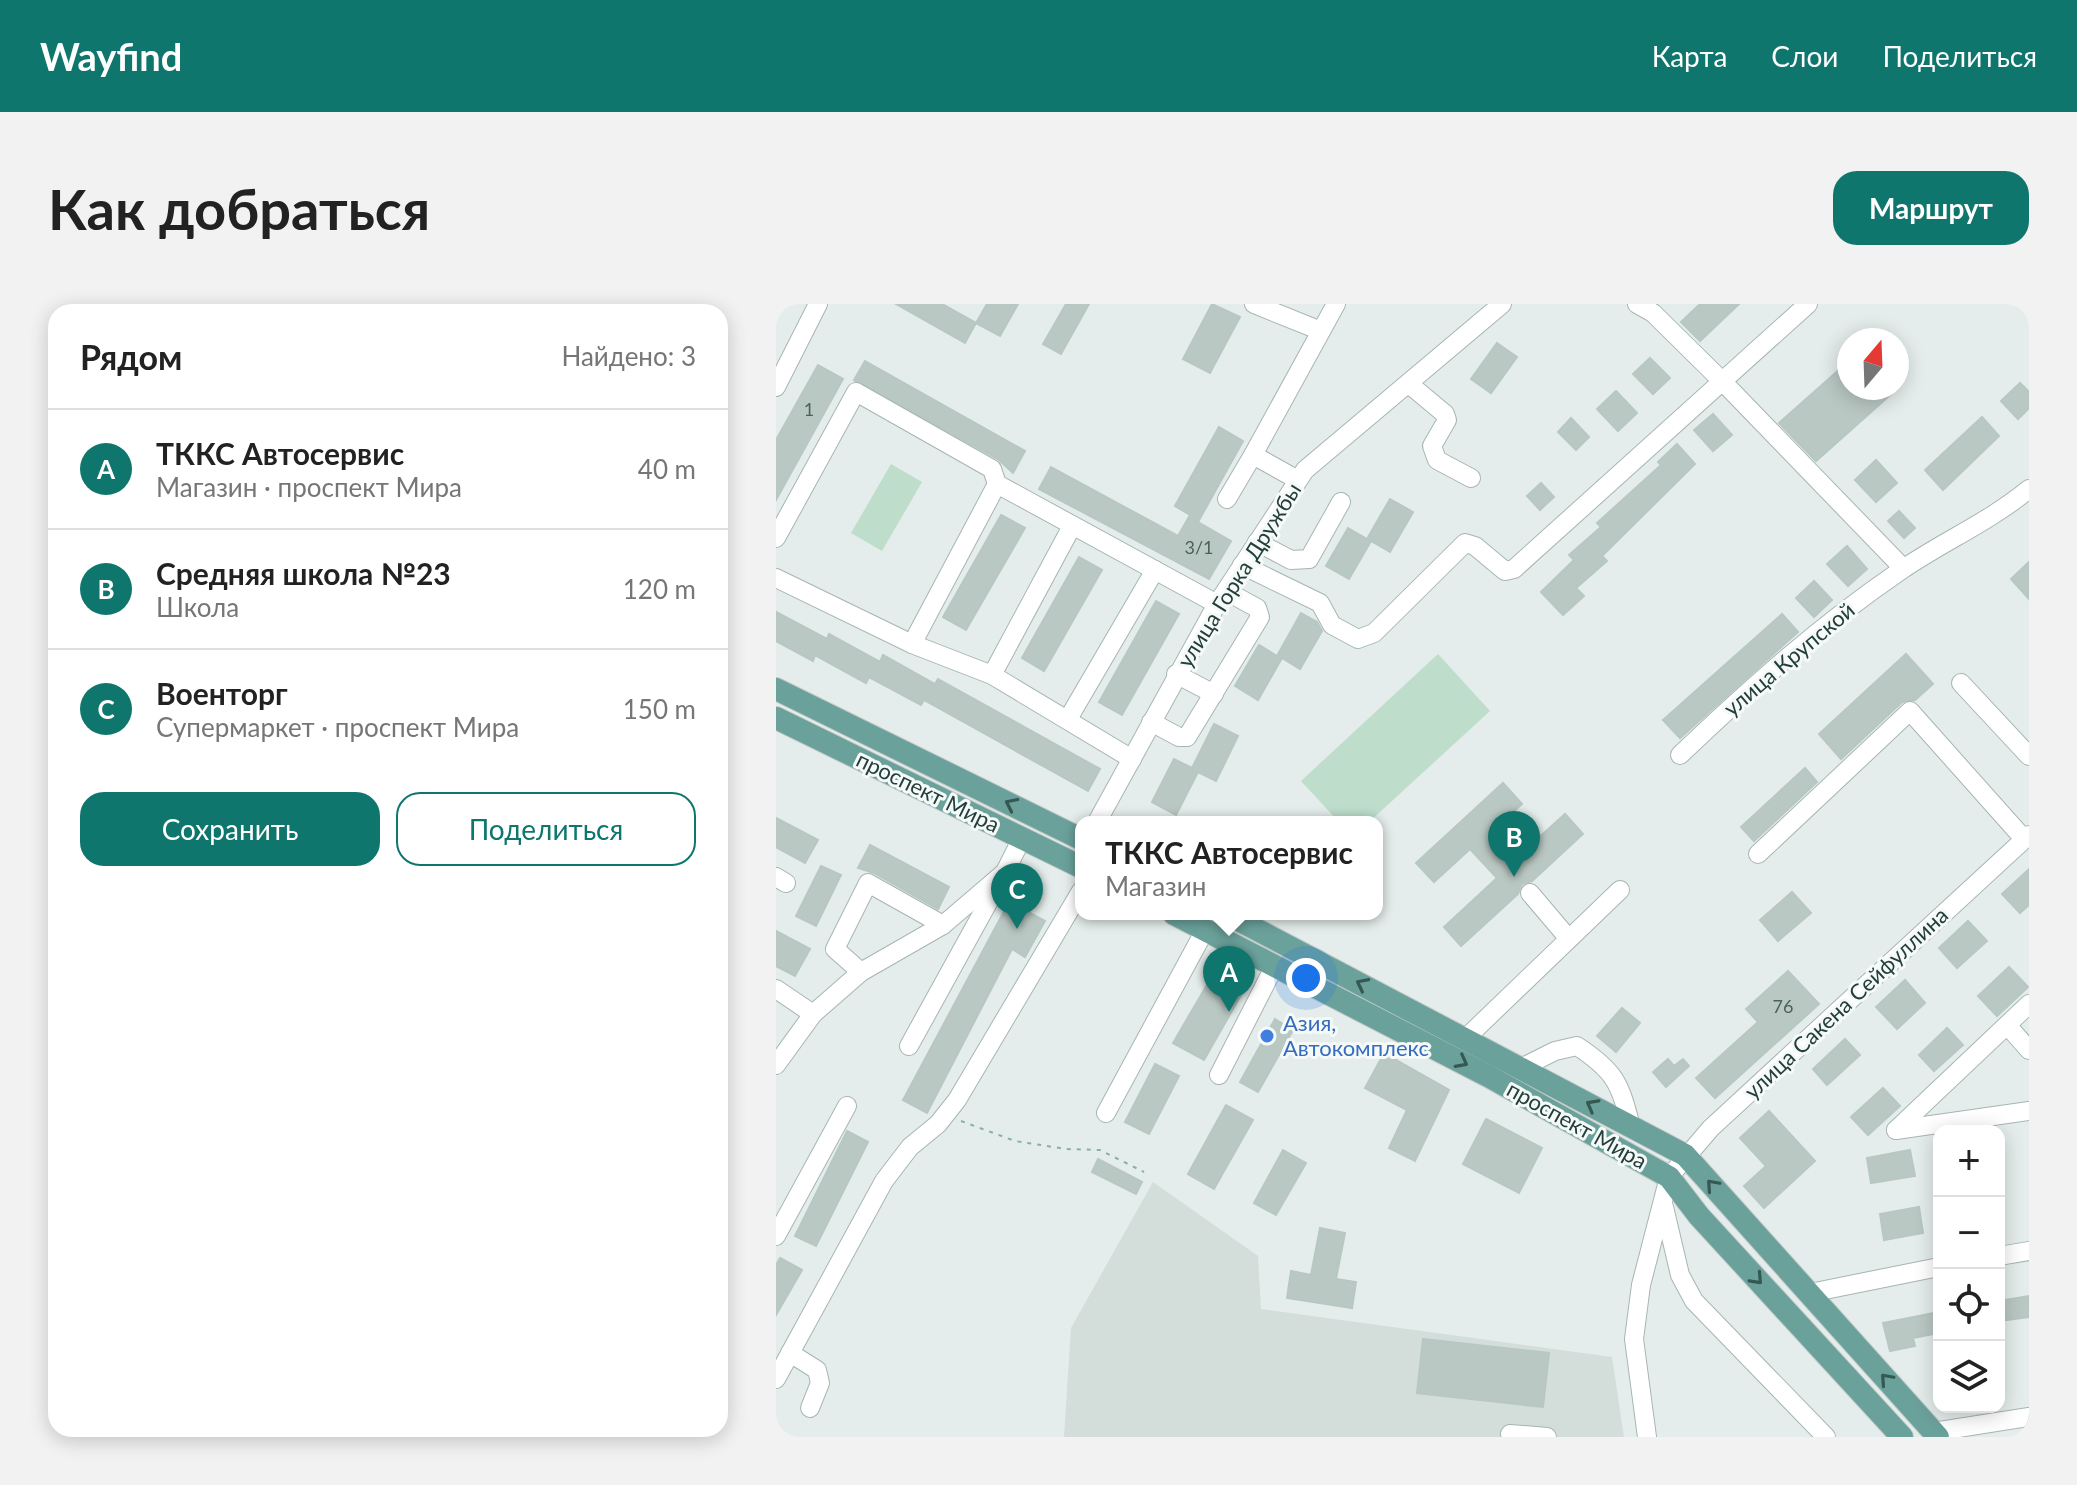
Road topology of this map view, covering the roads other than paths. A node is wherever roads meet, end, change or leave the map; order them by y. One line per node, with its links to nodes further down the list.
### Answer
1 (818, 304): 10 (street)
2 (1254, 304): 7 (street)
3 (1336, 304): 7 (street)
4 (1502, 304): 9 (street, улица Горка Дружбы)
5 (1637, 304): 8 (street)
6 (1808, 304): 8 (street)
7 (1321, 331): 11 (street)
8 (1724, 383): 21 (street); 22 (street)
9 (1409, 384): 12 (street); 13 (street, улица Горка Дружбы)
10 (776, 387)
11 (1253, 455): 13 (street); 16 (street)
12 (1471, 478)
13 (1298, 480): 20 (street, улица Горка Дружбы)
14 (997, 484): 18 (street); 19 (street); 26 (street)
15 (2029, 489): 22 (street, улица Крупской)
16 (1227, 499)
17 (1341, 502): 20 (street)
18 (1071, 528): 23 (street); 28 (street)
19 (776, 538)
20 (1257, 542): 21 (street, улица Горка Дружбы)
21 (1242, 565): 25 (street, улица Горка Дружбы)
22 (1903, 568): 35 (street, улица Крупской)
23 (1155, 570): 25 (street); 33 (street)
24 (776, 578): 26 (street)
25 (1221, 598): 27 (street, улица Горка Дружбы); 31 (street)
26 (912, 644): 28 (street)
27 (1176, 674): 31 (street); 34 (street, улица Горка Дружбы)
28 (992, 675): 33 (street)
29 (1961, 683): 36 (street)
30 (776, 689): 39 (main road, проспект Мира, one-way to 30)
31 (1214, 694): 34 (street)
32 (776, 718): 41 (main road, проспект Мира)
33 (1068, 719): 37 (street)
34 (1151, 722): 37 (street, улица Горка Дружбы)
35 (1680, 755)
36 (2029, 756)
37 (1132, 759): 38 (street, улица Горка Дружбы)
38 (1100, 816)
39 (1075, 836)
40 (2027, 837): 42 (street); 69 (street, улица Сакена Сейфуллина)
41 (1022, 838): 43 (main road, проспект Мира); 44 (street)
42 (1758, 854)
43 (1075, 859)
44 (1005, 872): 50 (street); 60 (street)
45 (1620, 890): 52 (street)
46 (1530, 893): 52 (street)
47 (1075, 901): 77 (street)
48 (1186, 920): 51 (main road, проспект Мира)
49 (1239, 920): 59 (main road, проспект Мира, one-way to 49)
50 (943, 925): 54 (street); 54 (street)
51 (1205, 930): 53 (main road, проспект Мира); 67 (street)
52 (1569, 939): 59 (street)
53 (1275, 965): 64 (street); 70 (main road, проспект Мира, one-way to 70)
54 (861, 972): 57 (street)
55 (776, 989): 57 (street)
56 (2029, 1004): 58 (street)
57 (813, 1014): 62 (street)
58 (2007, 1025): 61 (street); 66 (street)
59 (1466, 1038): 63 (main road, проспект Мира)
60 (909, 1046)
61 (2029, 1050)
62 (776, 1065)
63 (1523, 1067): 68 (main road, проспект Мира, one-way to 63); 68 (street)
64 (1219, 1075)
65 (847, 1106): 72 (street)
66 (2029, 1111)
67 (1106, 1113)
68 (1631, 1127): 69 (main road, проспект Мира)
69 (1685, 1155): 70 (street, улица Сакена Сейфуллина); 76 (main road, проспект Мира, one-way to 69)
70 (1669, 1177): 71 (street); 86 (main road, проспект Мира, one-way to 86)
71 (1663, 1201): 81 (street); 85 (street)
72 (776, 1236)
73 (2029, 1251): 74 (street)
74 (2005, 1255)
75 (1933, 1268): 76 (street)
76 (1810, 1293): 83 (main road, проспект Мира, one-way to 76)
77 (790, 1353): 78 (street); 79 (street)
78 (776, 1379)
79 (810, 1408)
80 (2029, 1417): 83 (street)
81 (1819, 1433)
82 (1510, 1434): 84 (street)
83 (1936, 1435)
84 (1547, 1437)
85 (1647, 1437)
86 (1902, 1437)

